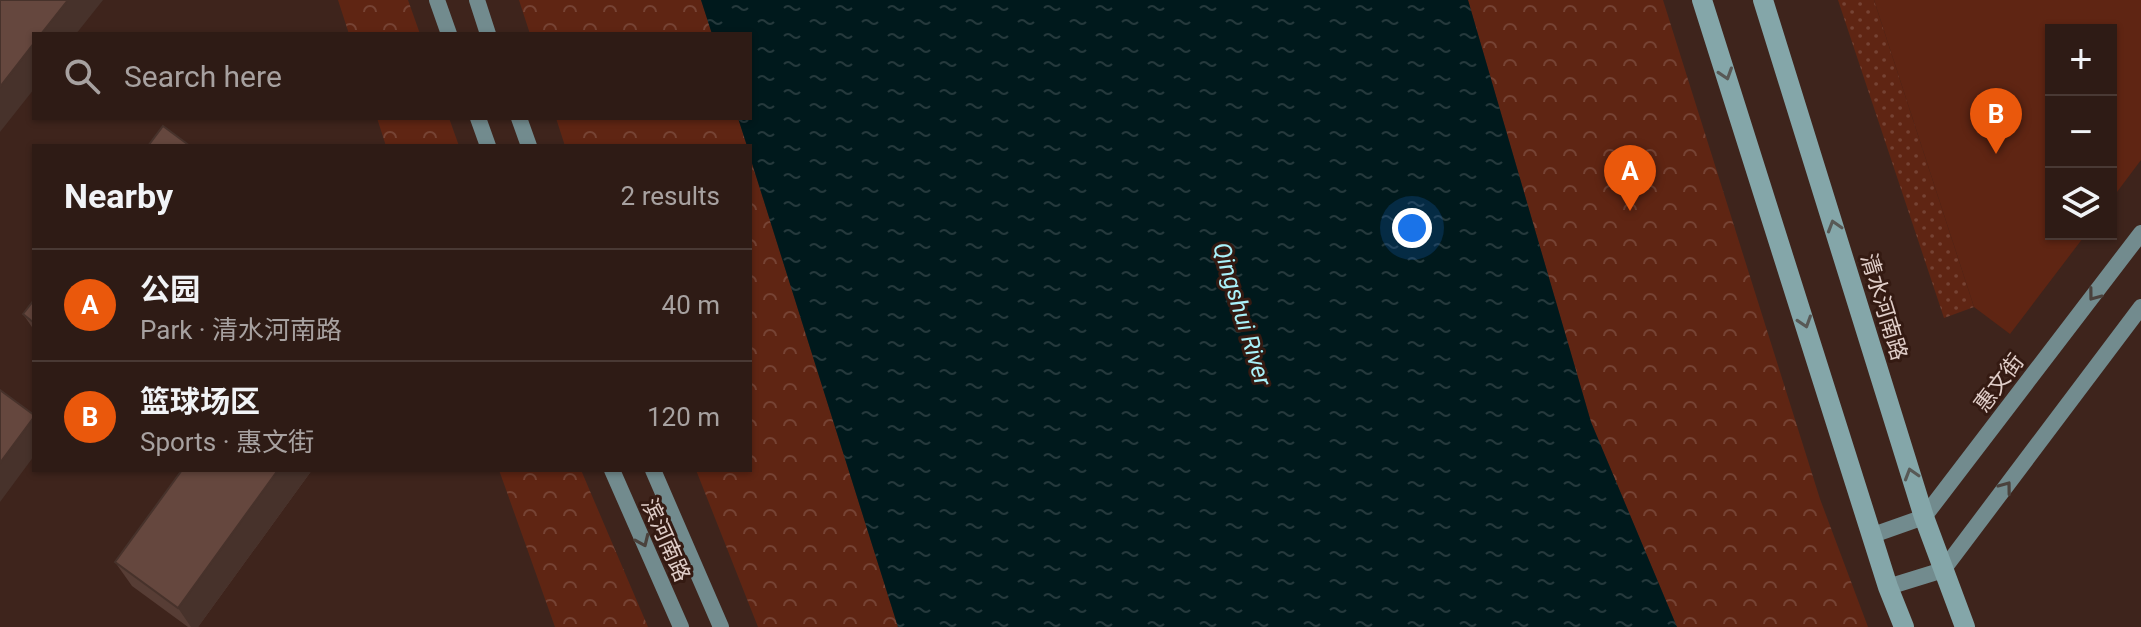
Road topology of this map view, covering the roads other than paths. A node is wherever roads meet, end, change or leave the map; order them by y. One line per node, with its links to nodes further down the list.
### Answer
1 (437, 0): 5 (main road)
2 (477, 0): 6 (main road)
3 (1702, 0): 16 (main road, one-way to 16)
4 (1763, 0): 15 (main road, 清水河南路, one-way to 4)
5 (448, 32)
6 (487, 32)
7 (479, 120): 9 (main road)
8 (520, 120): 10 (main road)
9 (487, 144)
10 (528, 144)
11 (2141, 233): 15 (main road, 惠文街, one-way to 15)
12 (2141, 307): 17 (main road, one-way to 12)
13 (613, 472): 19 (main road, 滨河南路, one-way to 19)
14 (654, 472): 20 (main road, 滨河南路)
15 (1924, 517): 16 (main road); 17 (main road, 清水河南路)
16 (1873, 535): 18 (main road)
17 (1943, 570): 18 (main road); 22 (main road, 清水河南路)
18 (1888, 587): 21 (main road)
19 (681, 627)
20 (721, 627)
21 (1904, 627)
22 (1965, 627)

